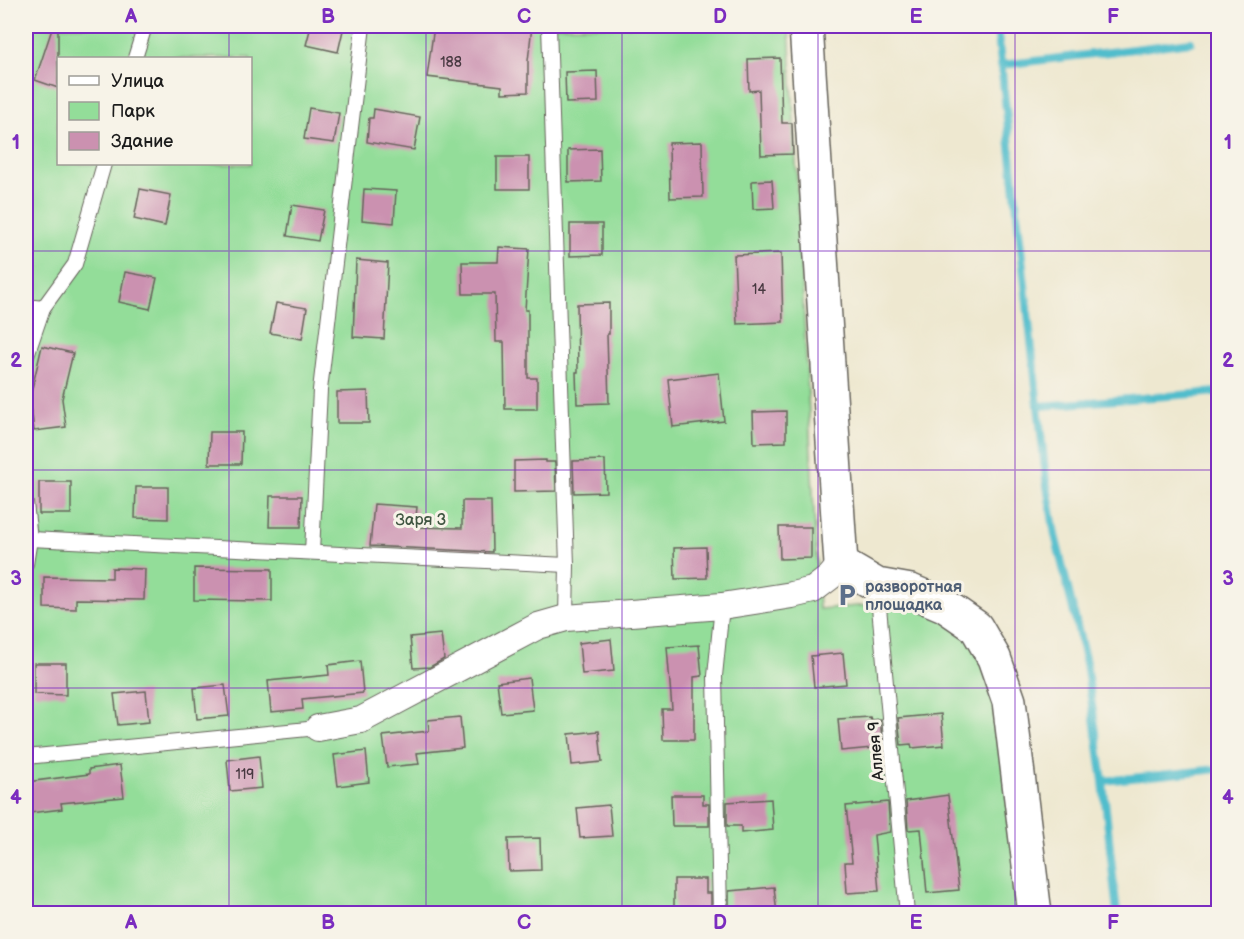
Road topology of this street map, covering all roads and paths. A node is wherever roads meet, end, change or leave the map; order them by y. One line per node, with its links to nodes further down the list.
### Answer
1 (145, 26): 5 (lane)
2 (363, 26): 12 (lane)
3 (549, 26): 15 (lane)
4 (806, 26): 14 (street)
5 (135, 57)
6 (104, 165): 8 (lane)
7 (26, 306): 8 (lane)
8 (43, 308): 9 (lane)
9 (26, 358)
10 (26, 503): 11 (lane)
11 (30, 539): 12 (lane); 13 (lane)
12 (312, 552): 15 (lane)
13 (26, 564)
14 (841, 564): 16 (street); 17 (street)
15 (567, 565): 18 (lane)
16 (877, 585): 22 (lane, Аллея 9); 23 (street)
17 (722, 606): 18 (street); 21 (lane)
18 (566, 618): 19 (street)
19 (318, 728): 20 (lane)
20 (26, 757)
21 (720, 914)
22 (907, 914)
23 (1035, 914)

